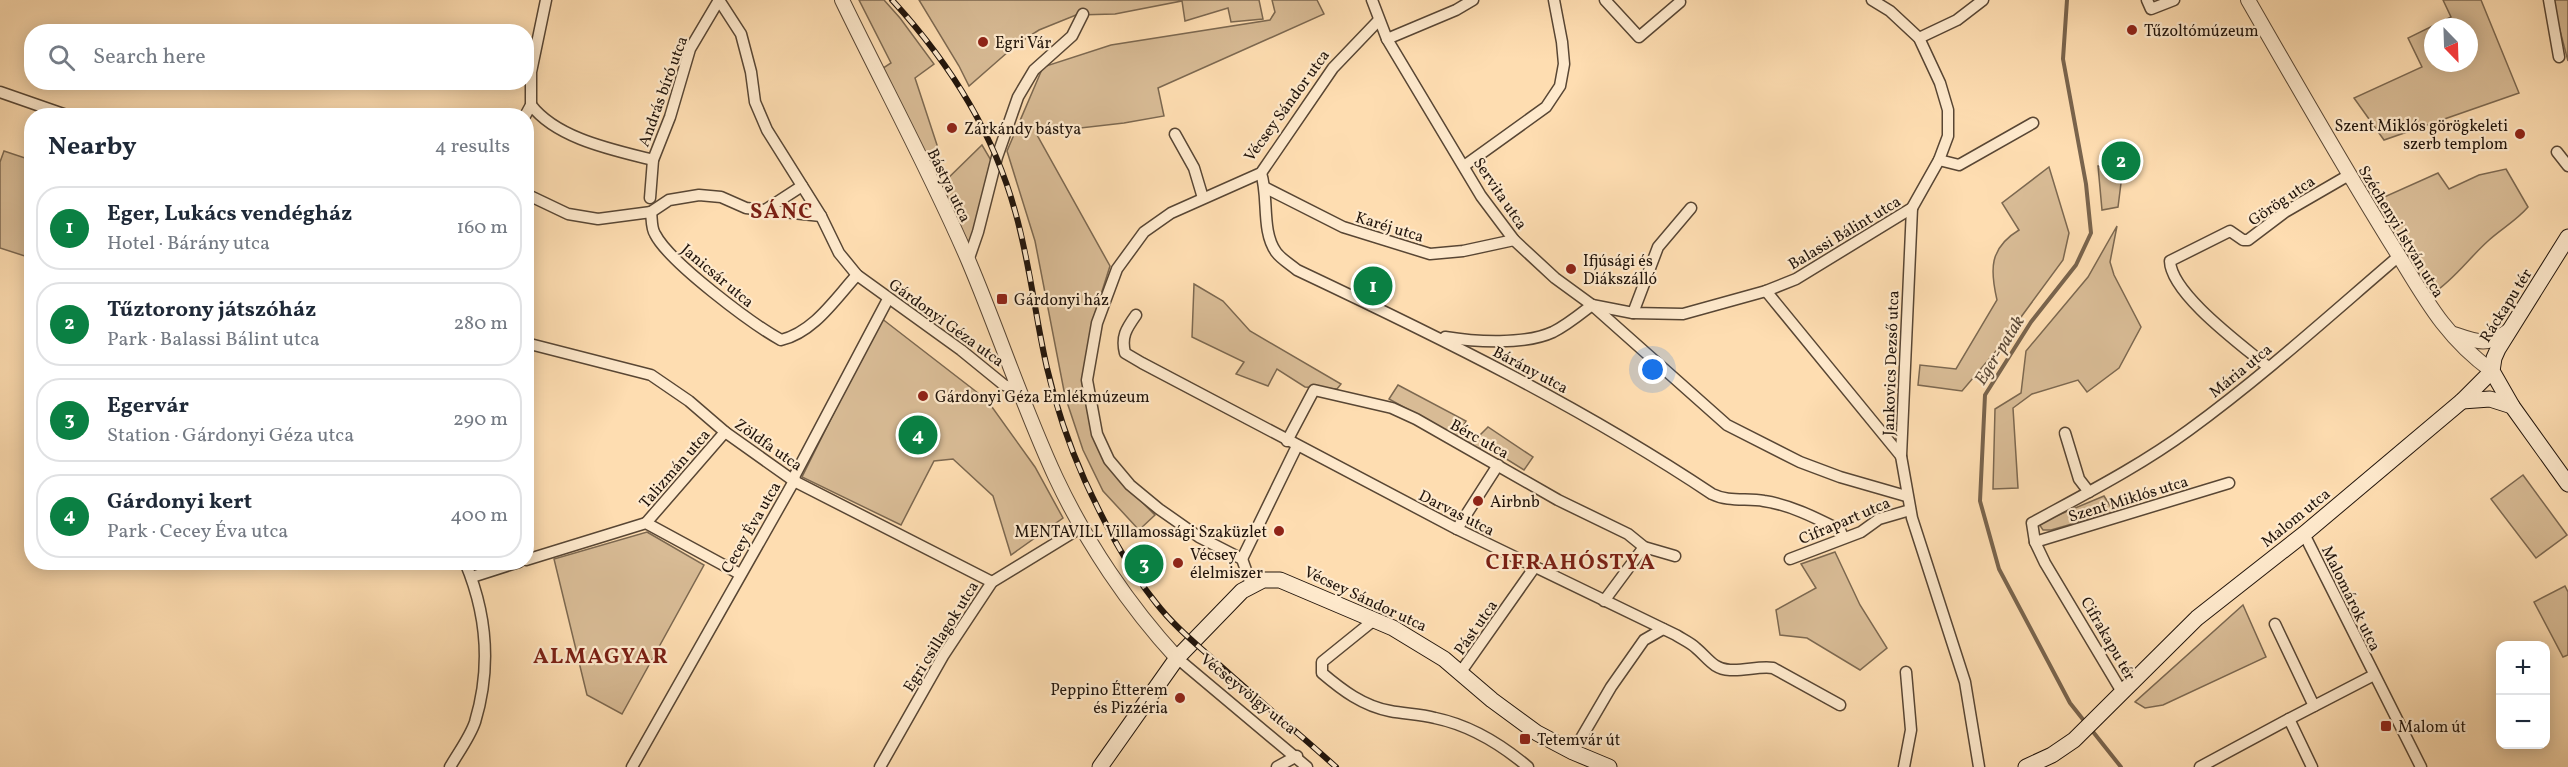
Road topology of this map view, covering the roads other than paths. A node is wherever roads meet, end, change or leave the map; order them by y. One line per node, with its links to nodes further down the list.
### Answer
1 (546, 0): 20 (street)
2 (719, 0): 31 (street, András bíró utca); 37 (street, Gárdonyi Géza utca)
3 (842, 0): 51 (street, Bástya utca)
4 (1372, 0): 16 (street, Servita utca)
5 (1473, 0): 18 (street)
6 (1554, 0): 33 (street)
7 (1605, 0): 14 (street)
8 (1872, 0): 17 (street)
9 (1983, 0): 17 (street)
10 (2147, 0): 11 (street)
11 (2174, 0)
12 (2248, 0): 36 (street, Széchenyi István utca)
13 (2549, 0): 19 (street)
14 (1680, 2)
15 (1083, 14): 51 (street)
16 (1378, 21): 18 (street, Servita utca); 35 (street, Vécsey Sándor utca)
17 (1919, 38): 32 (street, Balassi Bálint utca)
18 (1387, 39): 33 (street, Servita utca)
19 (2559, 57)
20 (534, 58)
21 (531, 90): 23 (street)
22 (0, 92): 24 (street)
23 (531, 105): 25 (street); 26 (street)
24 (46, 108)
25 (529, 108)
26 (533, 108)
27 (534, 109): 31 (street)
28 (2033, 123): 32 (street)
29 (1175, 134): 41 (street)
30 (2557, 152): 34 (street)
31 (653, 160): 40 (street, András bíró utca)
32 (1939, 160): 43 (street, Balassi Bálint utca)
33 (1464, 166): 48 (street, Servita utca)
34 (2568, 166)
35 (1262, 174): 38 (street, Bárány utca); 41 (street, Vécsey Sándor utca)
36 (2349, 175): 50 (street, Széchenyi István utca); 62 (street, Görög utca)
37 (802, 186): 44 (street); 46 (street, Gárdonyi Géza utca)
38 (1266, 188): 48 (street, Karéj utca); 60 (street, Bárány utca)
39 (534, 198): 45 (street)
40 (650, 198)
41 (1203, 198): 91 (street, Vécsey Sándor utca)
42 (1691, 208): 56 (street)
43 (1912, 208): 53 (street, Balassi Bálint utca); 71 (street, Jankovics Dezső utca)
44 (765, 210): 45 (street); 46 (street)
45 (651, 212): 52 (street, Janicsár utca)
46 (820, 216): 52 (street, Gárdonyi Géza utca)
47 (2568, 237): 49 (main road, Ráckapu tér)
48 (1514, 240): 55 (street, Servita utca)
49 (2562, 254): 58 (main road, Ráckapu tér)
50 (2399, 256): 59 (street, Széchenyi István utca); 62 (street, Mária utca)
51 (968, 261): 64 (street, Bástya utca)
52 (857, 275): 54 (street, Gárdonyi Géza utca)
53 (1766, 291): 56 (street, Balassi Bálint utca); 71 (street)
54 (888, 299): 64 (street, Gárdonyi Géza utca); 75 (street, Cecey Éva utca)
55 (1592, 305): 56 (street, Balassi Bálint utca); 60 (street); 79 (street, Servita utca)
56 (1634, 313)
57 (1137, 315): 69 (street, Darvas utca)
58 (2510, 330): 59 (street); 63 (main road, Ráckapu tér)
59 (2449, 333): 63 (street, Széchenyi István utca)
60 (1436, 335): 86 (street, Bárány utca)
61 (534, 345): 67 (street, Zöldfa utca)
62 (2268, 367): 78 (street, Mária utca)
63 (2492, 371): 65 (main road, Malom utca); 66 (main road)
64 (1018, 390): 83 (street)
65 (2462, 401): 66 (main road); 85 (main road, Malom utca)
66 (2512, 406): 72 (main road)
67 (725, 432): 75 (street, Zöldfa utca); 81 (street, Talizmán utca)
68 (2065, 433): 78 (street)
69 (1287, 441): 70 (street, Darvas utca); 73 (street, Bérc utca)
70 (1297, 446): 84 (street, Darvas utca); 91 (street)
71 (1902, 456): 79 (street, Jankovics Dezső utca)
72 (2548, 457): 74 (main road); 77 (main road)
73 (1498, 465): 84 (street); 88 (street, Bérc utca)
74 (2568, 467)
75 (794, 481): 96 (street, Cecey Éva utca); 98 (street, Zöldfa utca)
76 (2229, 483): 87 (street, Szent Miklós utca)
77 (2568, 484)
78 (2089, 492): 82 (street, Mária utca)
79 (1906, 496): 80 (street, Jankovics Dezső utca)
80 (1911, 514): 86 (street, Cifrapart utca); 123 (street)
81 (646, 523): 90 (street, Talizmán utca); 96 (street, Talizmán utca)
82 (2032, 523): 87 (street, Cifrakapu tér)
83 (1082, 527): 98 (street, Egri csillagok utca); 104 (street)
84 (1457, 529): 93 (street, Darvas utca)
85 (2304, 534): 107 (street, Malomárok utca); 108 (main road, Malom utca)
86 (1843, 537): 92 (street, Cifrapart utca)
87 (2035, 542): 108 (street, Cifrakapu tér)
88 (1644, 547): 89 (street, Bérc utca); 100 (street)
89 (1675, 556)
90 (534, 558)
91 (1242, 559): 99 (street)
92 (1790, 559)
93 (1534, 568): 100 (street, Darvas utca); 106 (street, Pást utca)
94 (468, 570): 97 (street)
95 (493, 570): 97 (street)
96 (740, 574): 115 (street, Cecey Éva utca)
97 (471, 577): 114 (street)
98 (992, 582): 116 (street, Egri csillagok utca)
99 (1251, 584): 101 (main road, Vécsey Sándor utca); 104 (main road, Vécseyvölgy utca)
100 (1604, 601): 103 (street, Darvas utca)
101 (1374, 620): 106 (main road, Vécsey Sándor utca); 120 (street)
102 (2275, 624): 110 (street)
103 (1663, 629): 109 (street, Darvas utca); 112 (street)
104 (1178, 658): 113 (street, Vécseyvölgy utca); 117 (main road, Vécseyvölgy utca)
105 (1906, 672): 122 (street)
106 (1460, 673): 112 (main road, Vécsey Sándor utca)
107 (2374, 675): 110 (street, Malomárok utca); 127 (street, Malomárok utca)
108 (2122, 692): 124 (main road, Cifrakapu tér)
109 (1840, 705)
110 (2314, 706): 111 (street, Malomárok utca)
111 (2289, 719): 125 (street, Malomárok utca); 126 (street)
112 (1573, 752): 121 (main road, Vécsey Sándor utca)
113 (1297, 756): 118 (street); 119 (street, Vécseyvölgy utca)
114 (450, 767)
115 (632, 767)
116 (880, 767)
117 (1100, 767)
118 (1276, 767)
119 (1307, 767)
120 (1528, 767)
121 (1609, 767)
122 (1904, 767)
123 (1979, 767)
124 (2026, 767)
125 (2200, 767)
126 (2312, 767)
127 (2421, 767)

